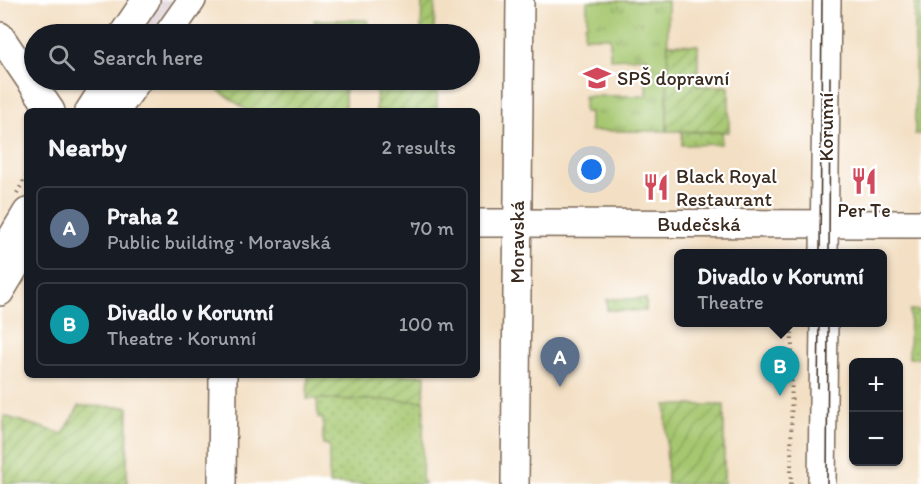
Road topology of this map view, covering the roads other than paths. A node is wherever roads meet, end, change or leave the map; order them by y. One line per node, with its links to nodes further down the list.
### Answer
1 (146, 0): 7 (street)
2 (162, 0): 8 (street)
3 (173, 0): 9 (street)
4 (192, 0): 10 (street)
5 (520, 0): 26 (street, Moravská)
6 (827, 0): 27 (street, Korunní)
7 (130, 24)
8 (146, 24)
9 (157, 24)
10 (175, 24)
11 (0, 36): 12 (street)
12 (24, 71)
13 (37, 90): 18 (street)
14 (87, 90): 19 (street)
15 (103, 90): 20 (street)
16 (113, 90): 21 (street)
17 (131, 90): 22 (street)
18 (49, 108)
19 (76, 108)
20 (91, 108)
21 (101, 108)
22 (118, 108)
23 (24, 198): 30 (street)
24 (24, 217): 33 (street)
25 (480, 223): 26 (street, Budečská)
26 (518, 223): 27 (street, Budečská); 39 (street, Moravská)
27 (825, 224): 28 (street, Budečská); 31 (street, Korunní)
28 (921, 224)
29 (24, 235): 34 (street)
30 (0, 237)
31 (824, 249)
32 (24, 252): 35 (street)
33 (0, 257)
34 (0, 274)
35 (0, 292)
36 (824, 327): 40 (street); 41 (street)
37 (223, 378): 38 (street)
38 (222, 484)
39 (515, 484)
40 (805, 484)
41 (822, 484)

